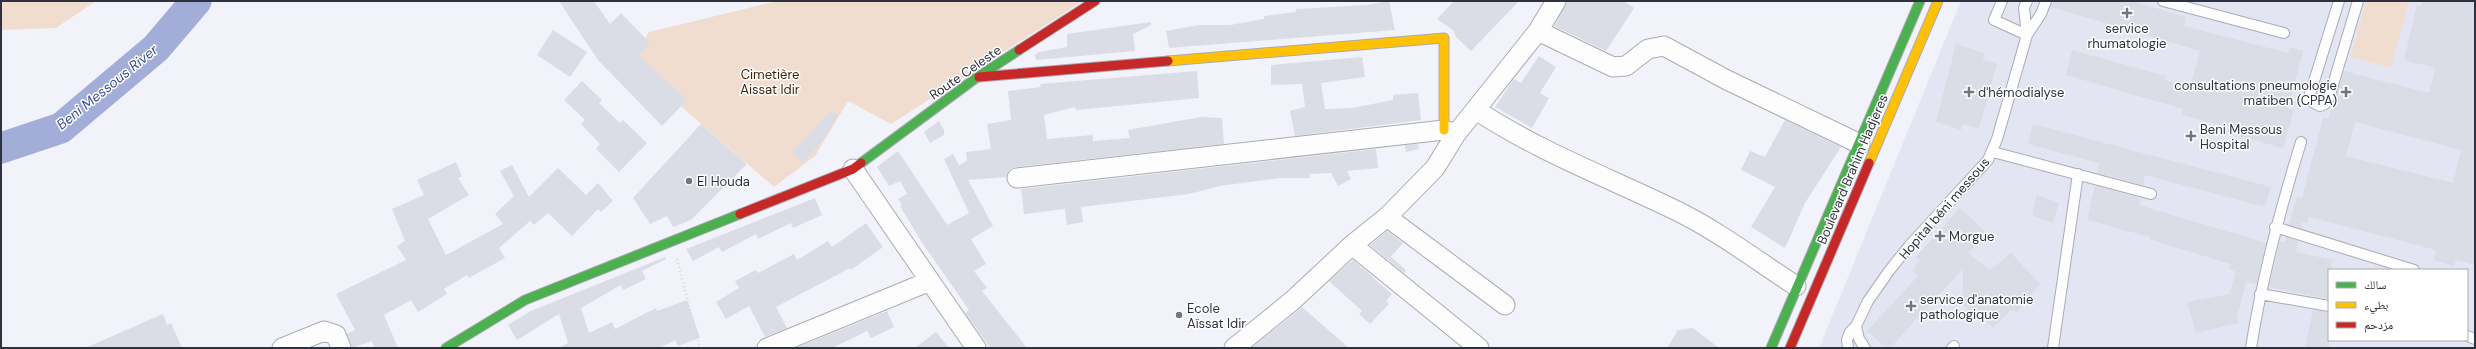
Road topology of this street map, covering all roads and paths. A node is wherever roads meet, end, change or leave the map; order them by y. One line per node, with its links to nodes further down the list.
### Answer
1 (1095, 1): 14 (street, Route Celeste)
2 (1556, 1): 11 (street)
3 (1920, 1): 18 (street, Boulevard Brahim Hadjeres)
4 (1938, 1): 44 (street, Boulevard Brahim Hadjeres)
5 (2002, 1): 13 (lane)
6 (2027, 1): 13 (lane, Hopital béni messous)
7 (2046, 1): 13 (lane, Hopital béni messous)
8 (2339, 1): 9 (lane)
9 (2358, 1)
10 (2170, 2): 12 (lane)
11 (1538, 31): 15 (street); 18 (street)
12 (2284, 33)
13 (2027, 35): 19 (lane, Hopital béni messous)
14 (976, 78): 16 (street); 20 (street, Route Celeste)
15 (1476, 110): 16 (street); 30 (street)
16 (1450, 132): 22 (street); 24 (street)
17 (2302, 142): 25 (lane)
18 (1860, 144): 30 (street, Boulevard Brahim Hadjeres)
19 (1993, 152): 21 (lane); 34 (lane, Hopital béni messous)
20 (853, 169): 26 (street, Route Celeste); 29 (street)
21 (2078, 174): 23 (lane); 47 (lane)
22 (1017, 178)
23 (2151, 194)
24 (1387, 217): 27 (street); 32 (street)
25 (2275, 227): 28 (lane); 31 (lane)
26 (672, 241): 35 (street, Route Celeste); 38 (path)
27 (1352, 245): 41 (street); 42 (street)
28 (2411, 269)
29 (930, 281): 39 (street); 40 (street)
30 (1796, 286): 43 (street, Boulevard Brahim Hadjeres)
31 (2260, 294): 33 (lane); 48 (lane)
32 (1505, 306)
33 (2328, 306)
34 (1856, 326): 45 (lane, Hopital béni messous); 46 (lane)
35 (452, 347)
36 (282, 348): 37 (street)
37 (342, 348)
38 (700, 348)
39 (767, 348)
40 (976, 348)
41 (1234, 348)
42 (1479, 348)
43 (1771, 348)
44 (1790, 348)
45 (1848, 348)
46 (1865, 348)
47 (2053, 348)
48 (2251, 348)

